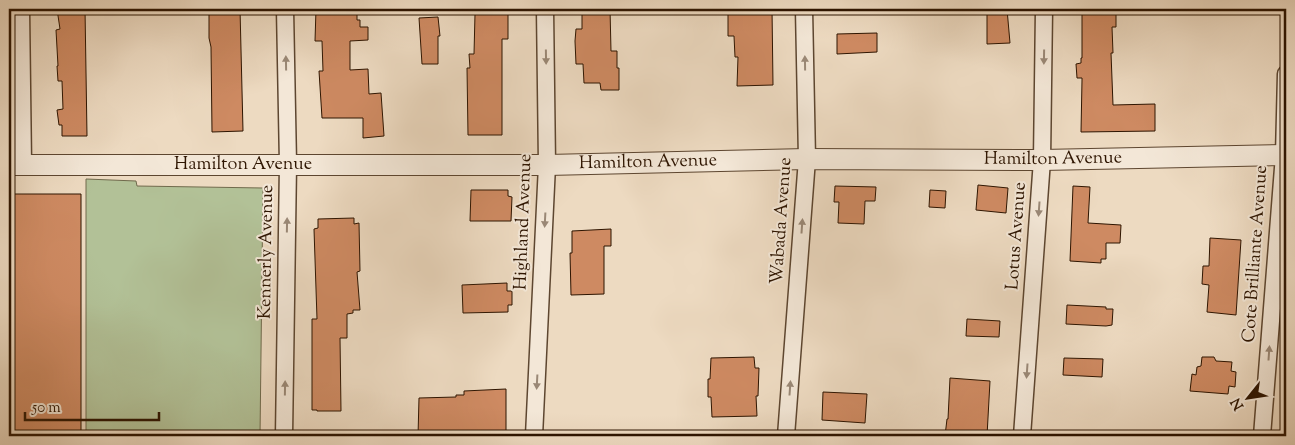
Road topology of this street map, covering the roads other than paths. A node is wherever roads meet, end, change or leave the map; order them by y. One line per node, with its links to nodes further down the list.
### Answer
1 (21, 9): 11 (street)
2 (285, 9): 10 (street, Kennerly Avenue, one-way to 2)
3 (545, 9): 12 (street, Highland Avenue, one-way to 12)
4 (804, 9): 8 (street, Wabada Avenue, one-way to 4)
5 (1044, 9): 9 (street, Lotus Avenue, one-way to 9)
6 (1286, 74): 7 (street, Cote Brilliante Avenue)
7 (1285, 155): 9 (street, Hamilton Avenue); 17 (street, Cote Brilliante Avenue, one-way to 7)
8 (807, 160): 9 (street, Hamilton Avenue); 12 (street, Hamilton Avenue); 15 (street, Wabada Avenue, one-way to 8)
9 (1042, 160): 16 (street, Lotus Avenue, one-way to 16)
10 (288, 164): 11 (street, Hamilton Avenue); 12 (street, Hamilton Avenue); 13 (street, Kennerly Avenue, one-way to 10)
11 (16, 165)
12 (547, 165): 14 (street, Highland Avenue, one-way to 14)
13 (284, 436)
14 (534, 436)
15 (786, 436)
16 (1022, 436)
17 (1262, 436)

